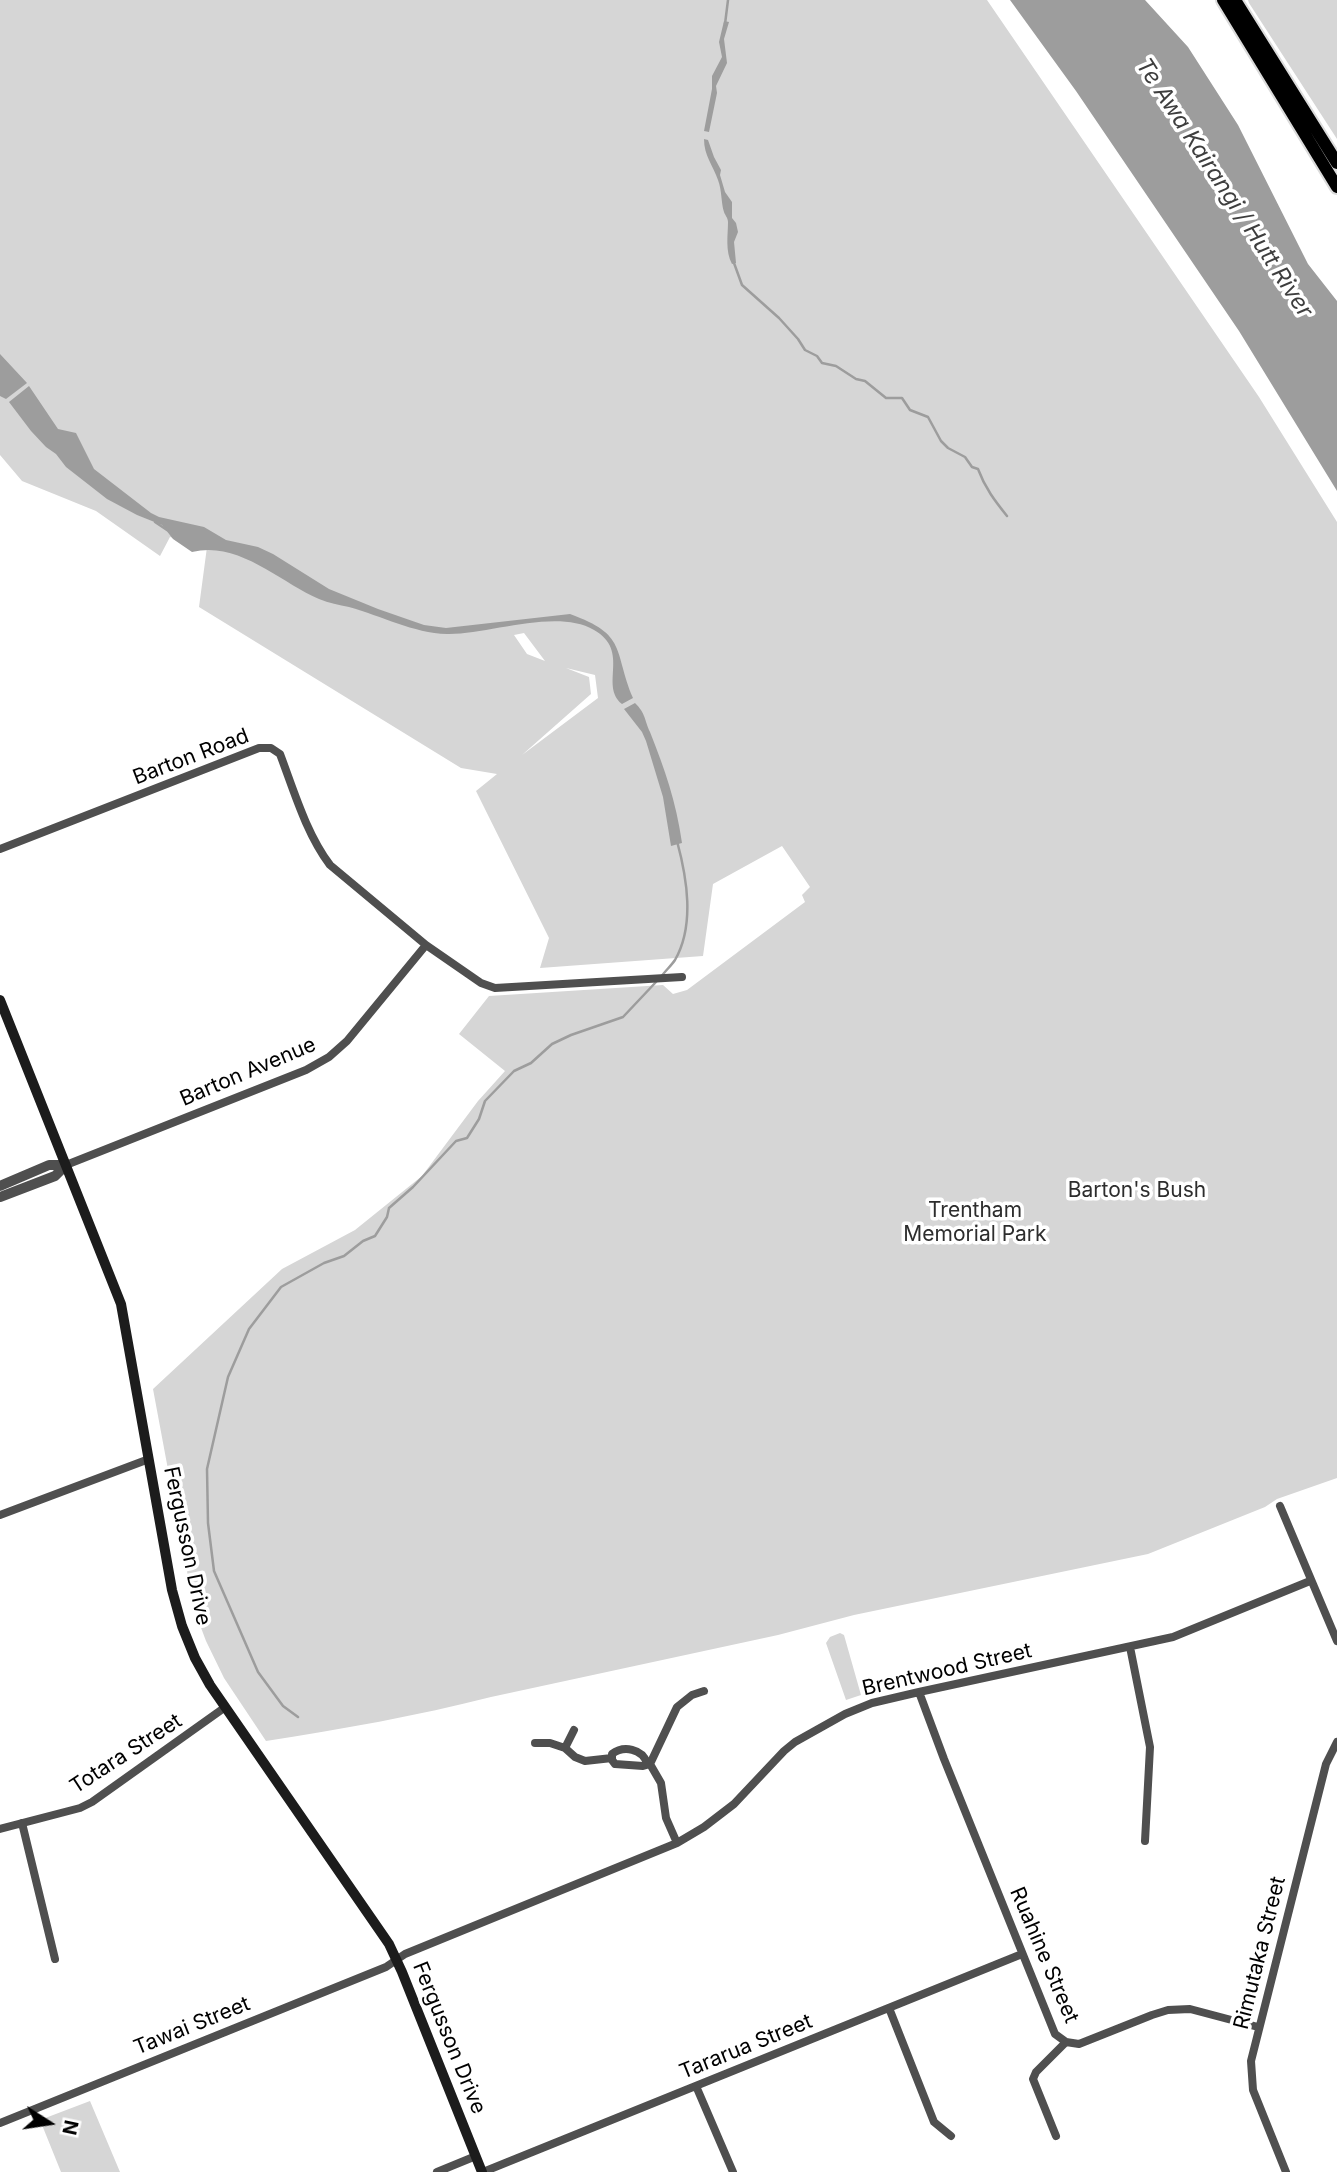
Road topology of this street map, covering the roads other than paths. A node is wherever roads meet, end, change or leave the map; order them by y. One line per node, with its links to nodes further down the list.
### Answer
1 (1223, 0): 4 (highway)
2 (1235, 0): 3 (highway)
3 (1337, 163)
4 (1337, 187)
5 (0, 849): 6 (street, Barton Road)
6 (426, 946): 7 (street); 9 (street, Barton Avenue)
7 (682, 977)
8 (0, 1000): 9 (main road, Fergusson Drive)
9 (66, 1165): 10 (street); 11 (street); 12 (main road, Fergusson Drive)
10 (0, 1186)
11 (0, 1197)
12 (149, 1459): 14 (street); 20 (main road, Fergusson Drive)
13 (1280, 1506): 15 (street)
14 (0, 1515)
15 (1310, 1581): 16 (street); 17 (street, Brentwood Street)
16 (1337, 1641)
17 (1130, 1647): 19 (street, Brentwood Street); 29 (street)
18 (704, 1691): 26 (street)
19 (919, 1692): 30 (street, Brentwood Street); 31 (street, Ruahine Street)
20 (224, 1708): 27 (street, Totara Street); 33 (main road, Fergusson Drive)
21 (574, 1730): 24 (street)
22 (1337, 1742): 35 (street, Rimutaka Street)
23 (535, 1743): 24 (street)
24 (565, 1748): 25 (street)
25 (612, 1758): 26 (street); 26 (street)
26 (649, 1764): 30 (street)
27 (22, 1824): 28 (street, Totara Street); 32 (street)
28 (0, 1829)
29 (1145, 1841)
30 (677, 1843): 33 (street, Brentwood Street)
31 (1022, 1954): 34 (street, Tararua Street); 36 (street, Ruahine Street)
32 (55, 1959)
33 (397, 1961): 38 (street, Tawai Street); 41 (main road, Fergusson Drive)
34 (889, 2008): 37 (street, Tararua Street); 39 (street)
35 (1258, 2026): 36 (street, Ruahine Street); 45 (street, Rimutaka Street)
36 (1066, 2042): 40 (street)
37 (696, 2086): 43 (street, Tararua Street); 44 (street)
38 (0, 2123)
39 (951, 2136)
40 (1056, 2136)
41 (476, 2156): 42 (street); 43 (main road, Fergusson Drive)
42 (438, 2172)
43 (483, 2172)
44 (733, 2172)
45 (1286, 2172)

